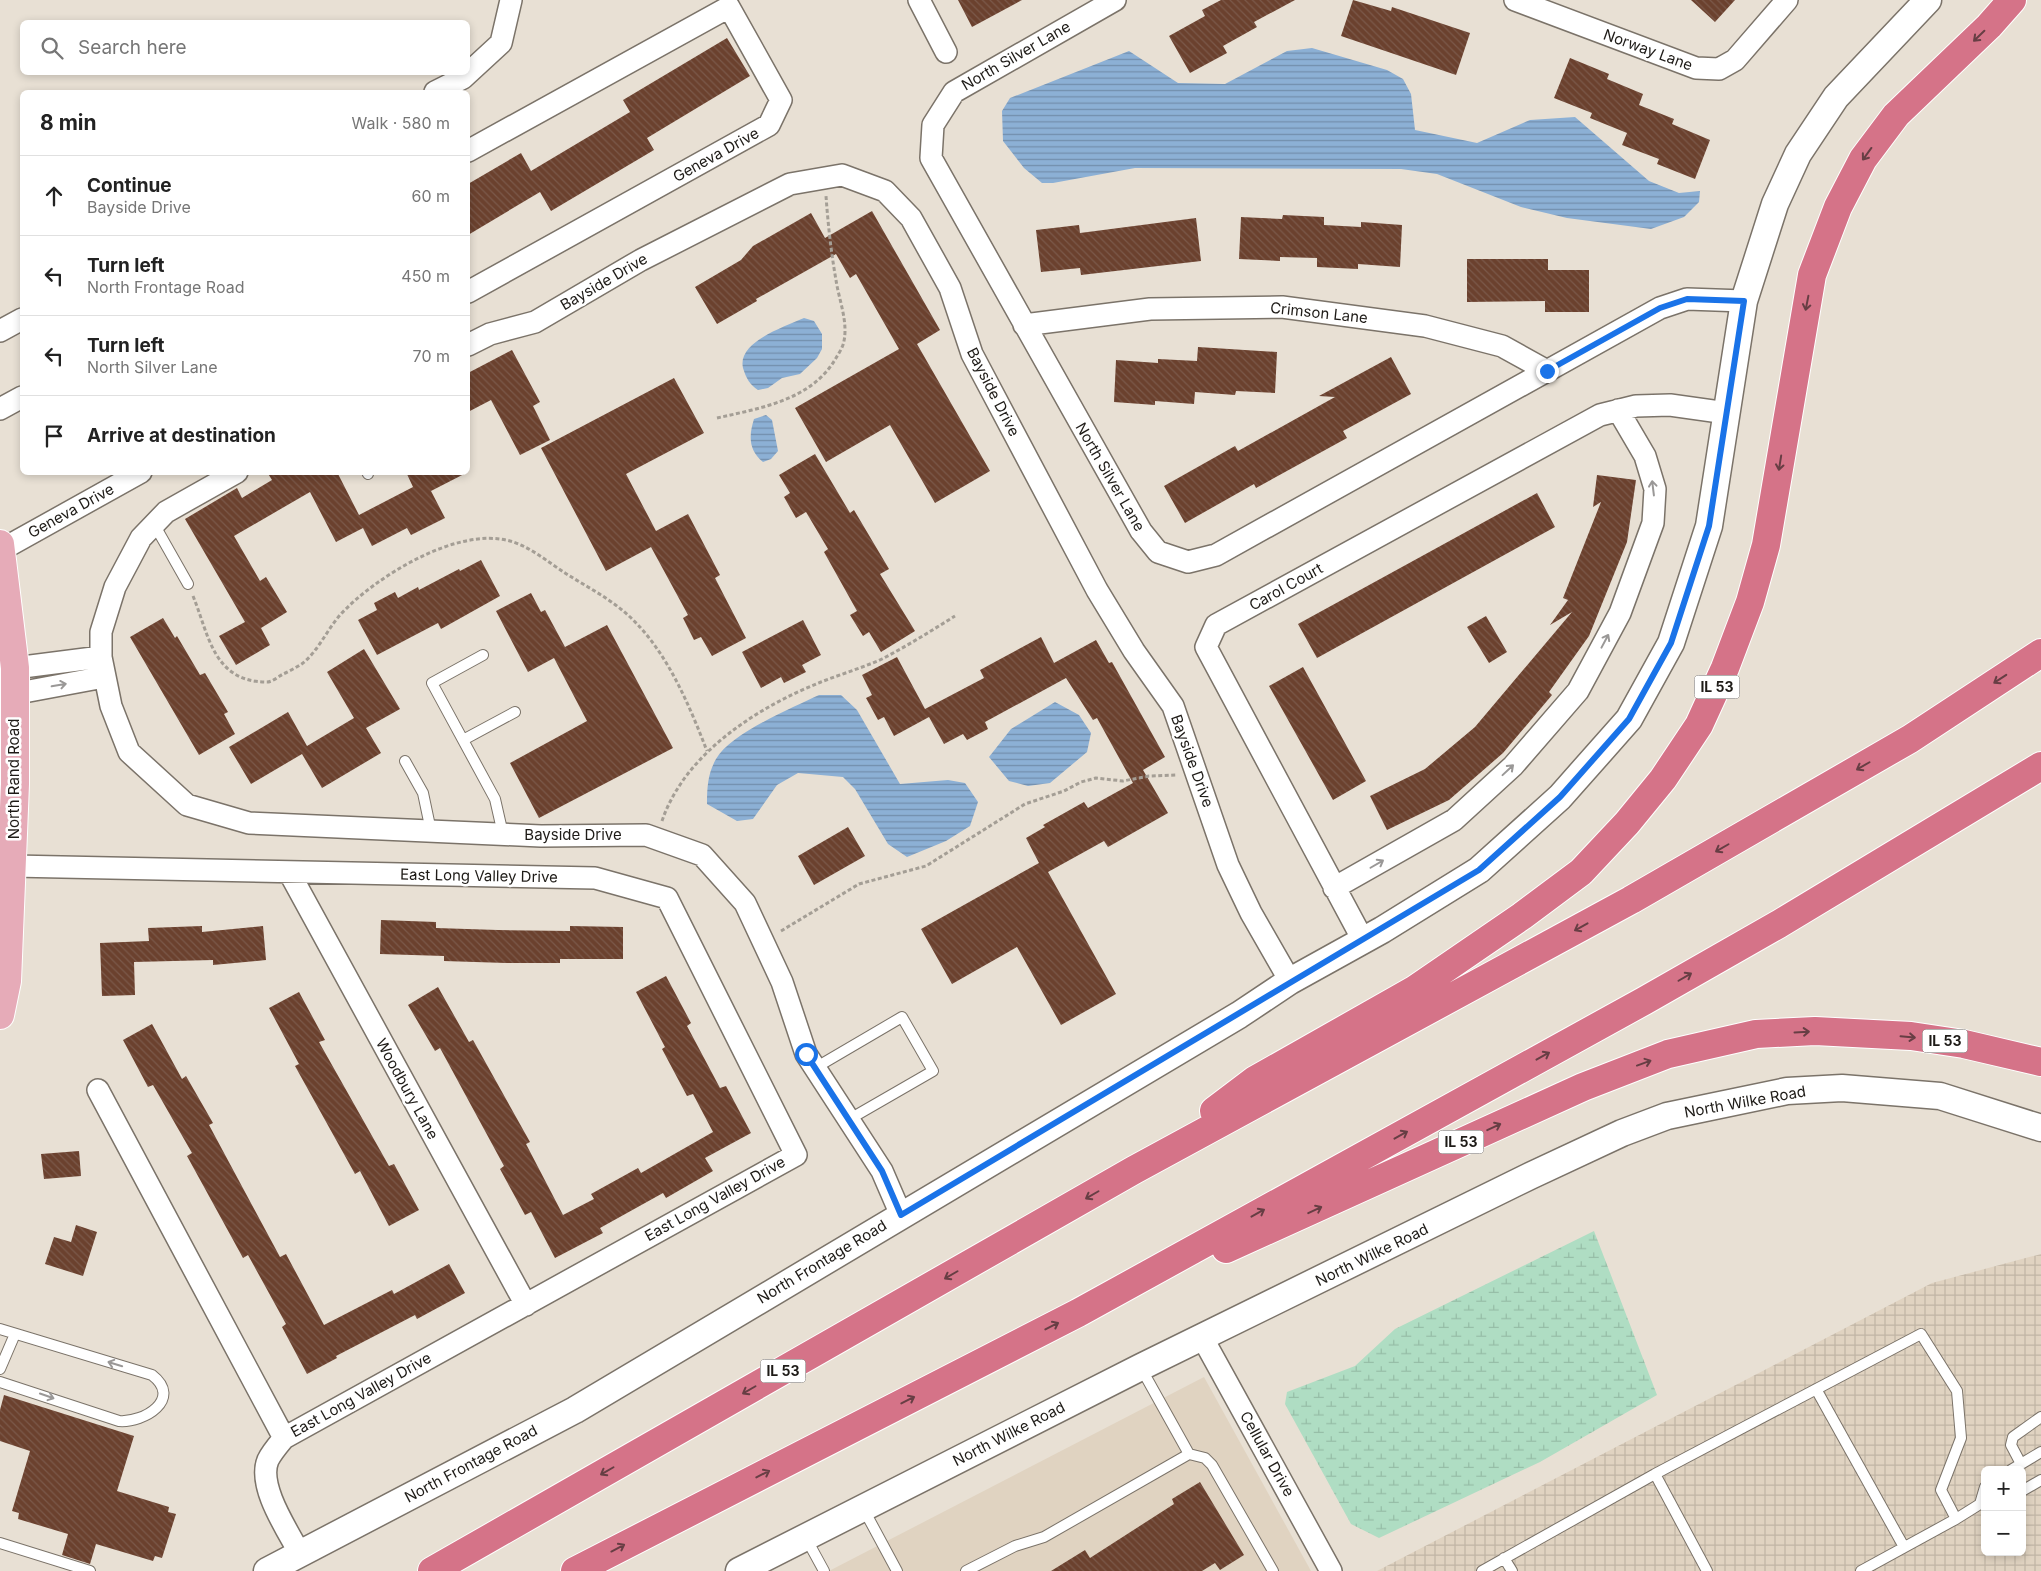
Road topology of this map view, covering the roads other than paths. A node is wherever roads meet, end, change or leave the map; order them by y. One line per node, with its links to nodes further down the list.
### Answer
1 (511, 0): 9 (street)
2 (919, 0): 8 (street)
3 (1115, 0): 16 (street, North Silver Lane)
4 (1515, 0): 5 (street, Norway Lane)
5 (1787, 0)
6 (1928, 0): 14 (street, North Frontage Road)
7 (2012, 0): 53 (highway, IL 53, one-way to 53)
8 (946, 52)
9 (470, 72)
10 (466, 75): 11 (street)
11 (439, 90)
12 (470, 150): 13 (street, Geneva Drive)
13 (470, 291)
14 (1744, 301): 19 (street, North Silver Lane); 23 (street, North Frontage Road)
15 (20, 320): 17 (street)
16 (1024, 326): 19 (street, Crimson Lane); 19 (street, North Silver Lane)
17 (0, 331)
18 (470, 344): 46 (street, Bayside Drive)
19 (1547, 371)
20 (20, 398): 21 (street)
21 (0, 409)
22 (1618, 410): 23 (street, Carol Court); 43 (street, one-way to 22); 43 (street, Carol Court)
23 (1726, 412): 45 (street, North Frontage Road)
24 (136, 475): 27 (street, Geneva Drive)
25 (232, 475): 26 (street, Bayside Drive)
26 (154, 524): 28 (lane); 31 (street, Bayside Drive)
27 (1, 558): 32 (main road, North Rand Road)
28 (188, 584)
29 (2041, 653): 53 (highway, one-way to 53)
30 (483, 655): 34 (lane)
31 (102, 667): 32 (street); 39 (street, Bayside Drive)
32 (14, 681): 37 (main road, North Rand Road)
33 (515, 712): 34 (lane)
34 (463, 740): 40 (lane)
35 (405, 761): 39 (lane)
36 (2041, 766): 56 (highway, one-way to 36)
37 (15, 800): 38 (street); 41 (main road, North Rand Road)
38 (0, 823)
39 (431, 831): 40 (street, Bayside Drive)
40 (503, 834): 49 (street, Bayside Drive)
41 (13, 866): 42 (street, East Long Valley Drive); 44 (main road, North Rand Road)
42 (288, 872): 55 (street, Woodbury Lane); 55 (street, East Long Valley Drive)
43 (1334, 888): 45 (street, Carol Court)
44 (4, 933): 47 (main road, North Rand Road)
45 (1363, 940): 46 (street, North Frontage Road)
46 (1290, 981): 54 (street, North Frontage Road)
47 (0, 1015)
48 (2041, 1062): 56 (highway, IL 53, one-way to 48)
49 (815, 1068): 51 (street, Bayside Drive); 51 (lane)
50 (98, 1090): 65 (street, East Long Valley Drive)
51 (848, 1120): 54 (street, Bayside Drive)
52 (2041, 1128): 59 (street, North Wilke Road)
53 (1134, 1170): 83 (highway, IL 53, one-way to 83)
54 (901, 1215): 79 (street, North Frontage Road)
55 (526, 1305): 65 (street, East Long Valley Drive)
56 (1078, 1313): 84 (highway, IL 53, one-way to 56)
57 (0, 1329): 58 (lane)
58 (15, 1334): 61 (lane); 62 (lane, one-way to 58)
59 (1202, 1337): 60 (street, North Wilke Road); 90 (street, Cellular Drive)
60 (1141, 1367): 67 (lane); 74 (street, North Wilke Road)
61 (0, 1369)
62 (0, 1382)
63 (1816, 1389): 70 (lane); 75 (lane); 78 (lane)
64 (2041, 1417): 68 (lane)
65 (284, 1438): 79 (street)
66 (2041, 1452): 68 (lane)
67 (1189, 1454): 88 (lane); 89 (lane)
68 (2021, 1464): 69 (lane)
69 (2018, 1466)
70 (1655, 1474): 80 (lane); 93 (lane)
71 (2041, 1480): 72 (lane)
72 (2026, 1489)
73 (1981, 1505): 75 (lane)
74 (862, 1508): 76 (street, North Wilke Road); 87 (lane)
75 (1956, 1519): 78 (lane)
76 (805, 1538): 85 (street, North Wilke Road); 86 (lane)
77 (0, 1543): 81 (lane)
78 (1904, 1547): 94 (lane)
79 (300, 1554): 82 (street, North Frontage Road)
80 (1504, 1558): 91 (lane); 92 (lane)
81 (90, 1571)
82 (267, 1571)
83 (432, 1571)
84 (575, 1571)
85 (739, 1571)
86 (824, 1571)
87 (897, 1571)
88 (966, 1571)
89 (1273, 1571)
90 (1331, 1571)
91 (1482, 1571)
92 (1512, 1571)
93 (1707, 1571)
94 (1861, 1571)

